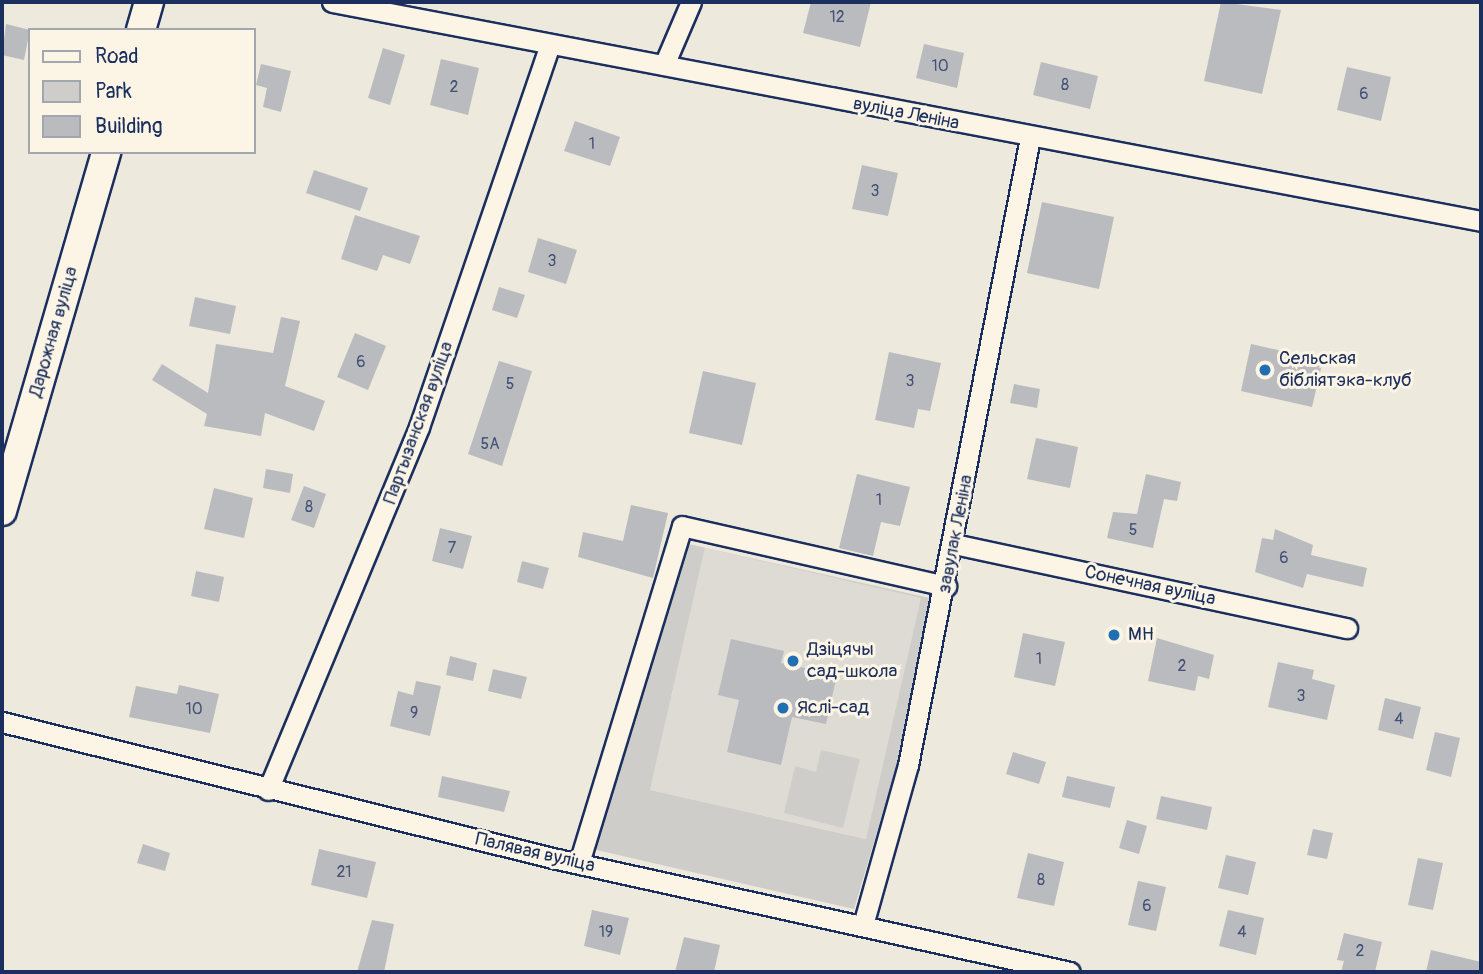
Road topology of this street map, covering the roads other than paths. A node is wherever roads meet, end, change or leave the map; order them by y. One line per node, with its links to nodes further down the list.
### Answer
1 (149, 2): 4 (main road)
2 (332, 2): 5 (street, вуліца Леніна)
3 (691, 2): 6 (street)
4 (142, 28)
5 (549, 47): 6 (street, вуліца Леніна); 15 (street, Партызанская вуліца)
6 (664, 65): 7 (street, вуліца Леніна)
7 (1030, 138): 9 (street, вуліца Леніна); 11 (street, завулак Леніна)
8 (105, 154): 10 (main road, Дарожная вуліца)
9 (1481, 221)
10 (2, 511)
11 (954, 544): 12 (street, завулак Леніна); 13 (street, Сонечная вуліца)
12 (946, 586): 16 (street); 17 (street, завулак Леніна)
13 (1347, 628)
14 (2, 722): 15 (street, Палявая вуліца)
15 (268, 790): 16 (street, Палявая вуліца)
16 (579, 863): 17 (street, Палявая вуліца)
17 (863, 925): 18 (street, Палявая вуліца)
18 (1070, 972)

